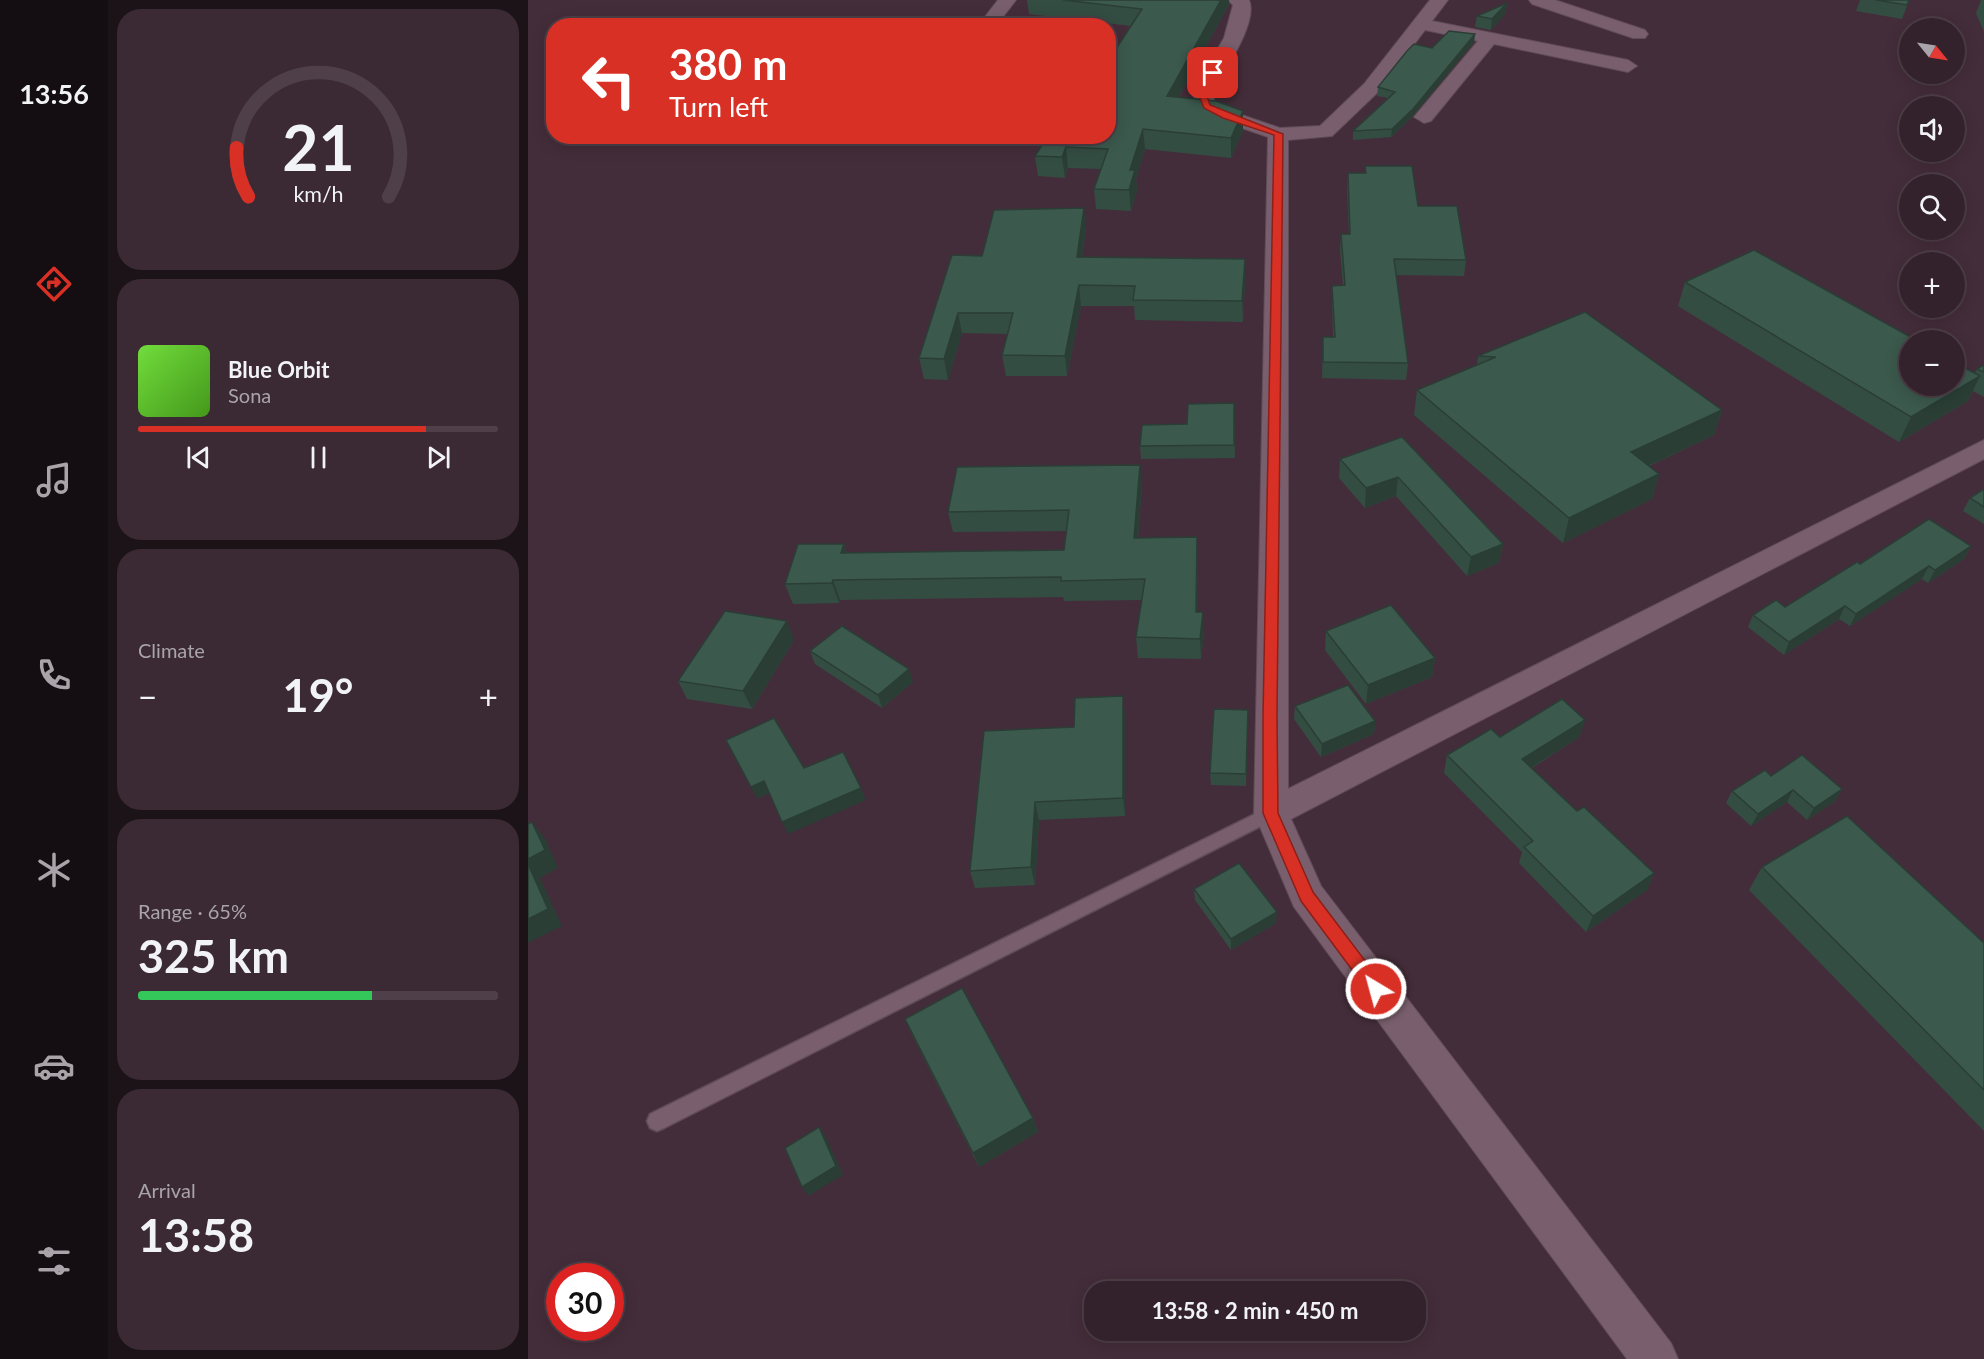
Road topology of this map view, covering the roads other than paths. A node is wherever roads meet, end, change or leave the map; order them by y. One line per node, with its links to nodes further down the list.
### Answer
1 (1007, 0): 5 (street)
2 (1238, 0): 11 (street)
3 (1439, 0): 6 (street)
4 (1538, 0): 7 (street)
5 (993, 18)
6 (1420, 24): 8 (street); 11 (street)
7 (1639, 34)
8 (1490, 38): 9 (street); 10 (street)
9 (1628, 66)
10 (1424, 117)
11 (1278, 134): 13 (street)
12 (1984, 448): 13 (street)
13 (1271, 813): 14 (lane); 15 (street)
14 (657, 1121)
15 (1654, 1359)

